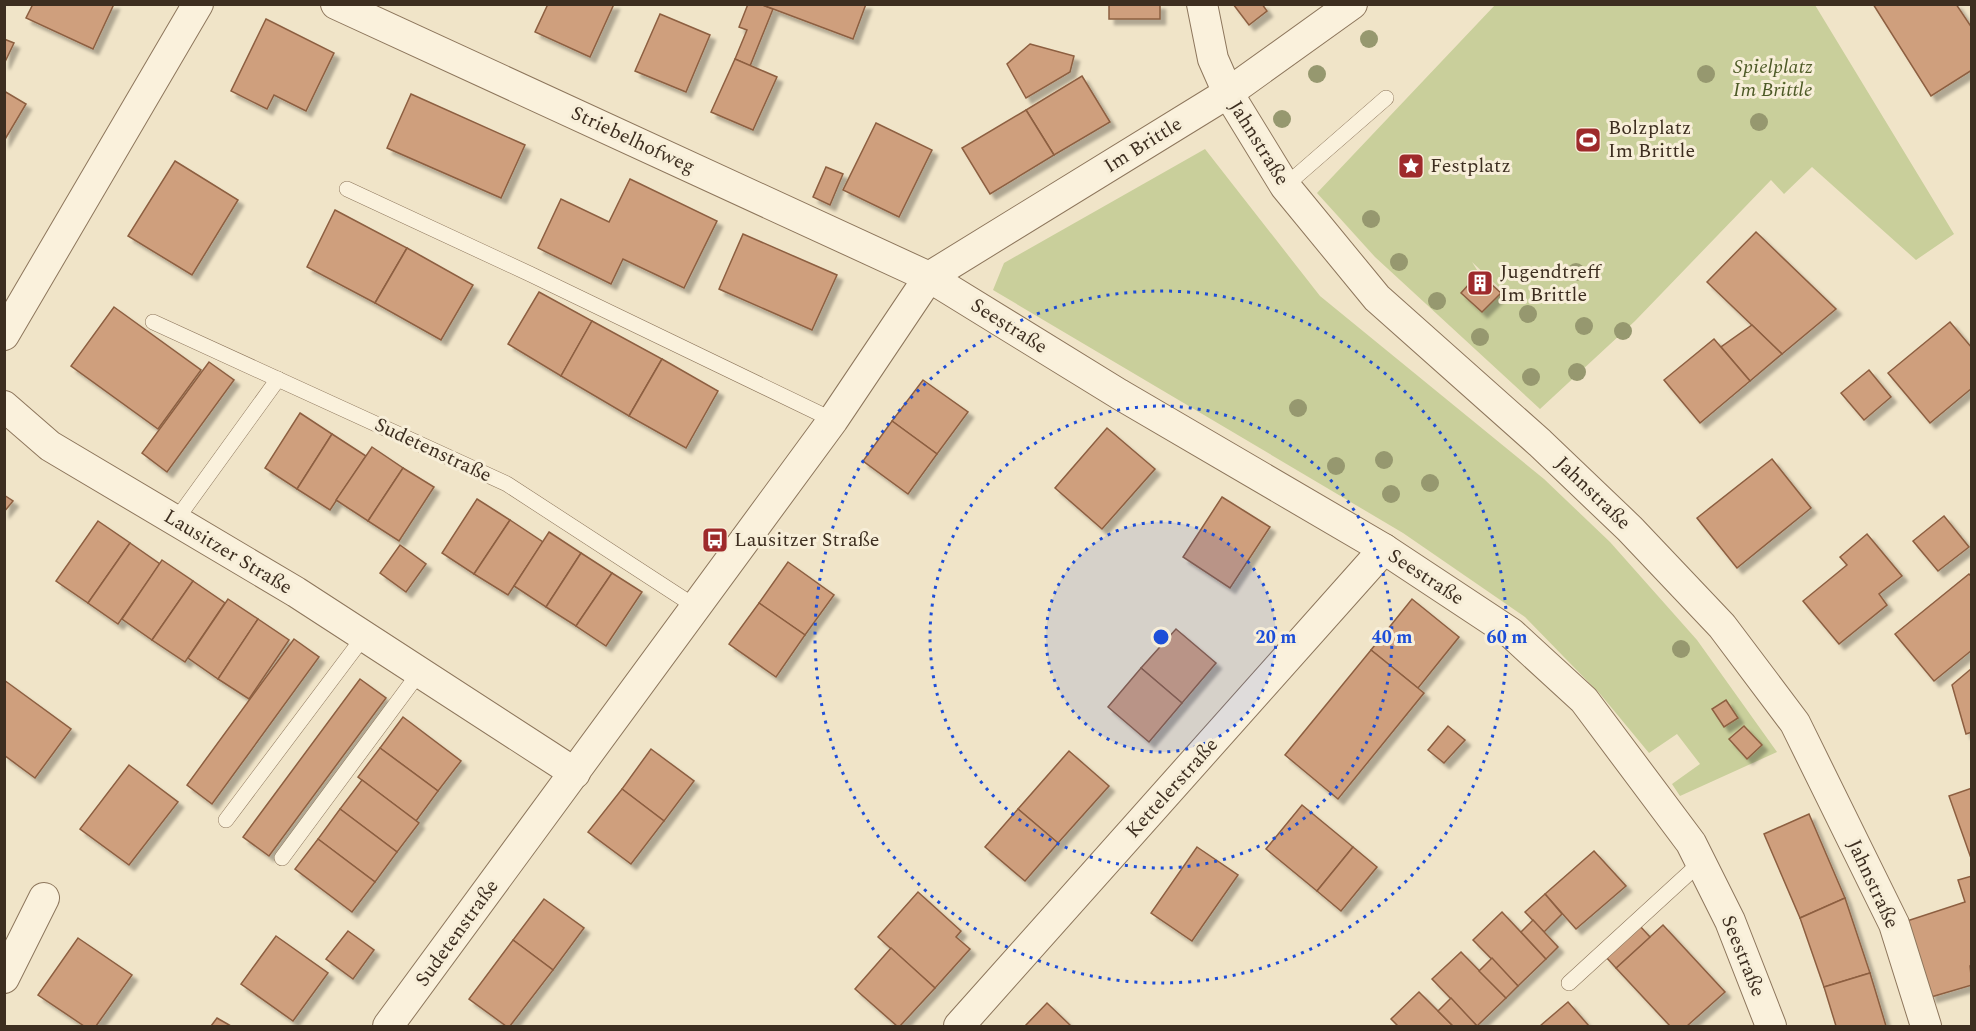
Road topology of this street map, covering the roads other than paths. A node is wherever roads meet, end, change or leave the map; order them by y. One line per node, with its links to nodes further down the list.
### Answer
1 (198, 4): 11 (street)
2 (336, 4): 9 (street, Striebelhofweg)
3 (1202, 4): 5 (street, Jahnstraße)
4 (1352, 4): 5 (street, Im Brittle)
5 (1228, 93): 7 (street, Jahnstraße); 9 (street, Im Brittle)
6 (1386, 98): 7 (lane)
7 (1286, 186): 30 (street, Jahnstraße)
8 (347, 189): 14 (lane)
9 (929, 277): 14 (street, Sudetenstraße); 16 (street, Seestraße)
10 (153, 322): 12 (lane, Sudetenstraße)
11 (4, 335)
12 (278, 379): 15 (lane); 17 (lane, Sudetenstraße)
13 (4, 406): 15 (street, Lausitzer Straße)
14 (833, 420): 17 (street, Sudetenstraße)
15 (176, 520): 18 (street, Lausitzer Straße)
16 (1384, 549): 23 (street, Seestraße); 28 (street, Kettelerstraße)
17 (696, 607): 20 (street, Sudetenstraße)
18 (365, 635): 19 (street, Lausitzer Straße); 21 (lane)
19 (419, 673): 20 (street, Lausitzer Straße); 22 (lane)
20 (574, 773): 27 (street, Sudetenstraße)
21 (226, 820)
22 (282, 858)
23 (1700, 863): 26 (lane); 29 (street, Seestraße)
24 (44, 898): 25 (street)
25 (4, 978)
26 (1569, 983)
27 (388, 1026)
28 (959, 1026)
29 (1771, 1026)
30 (1926, 1026)

